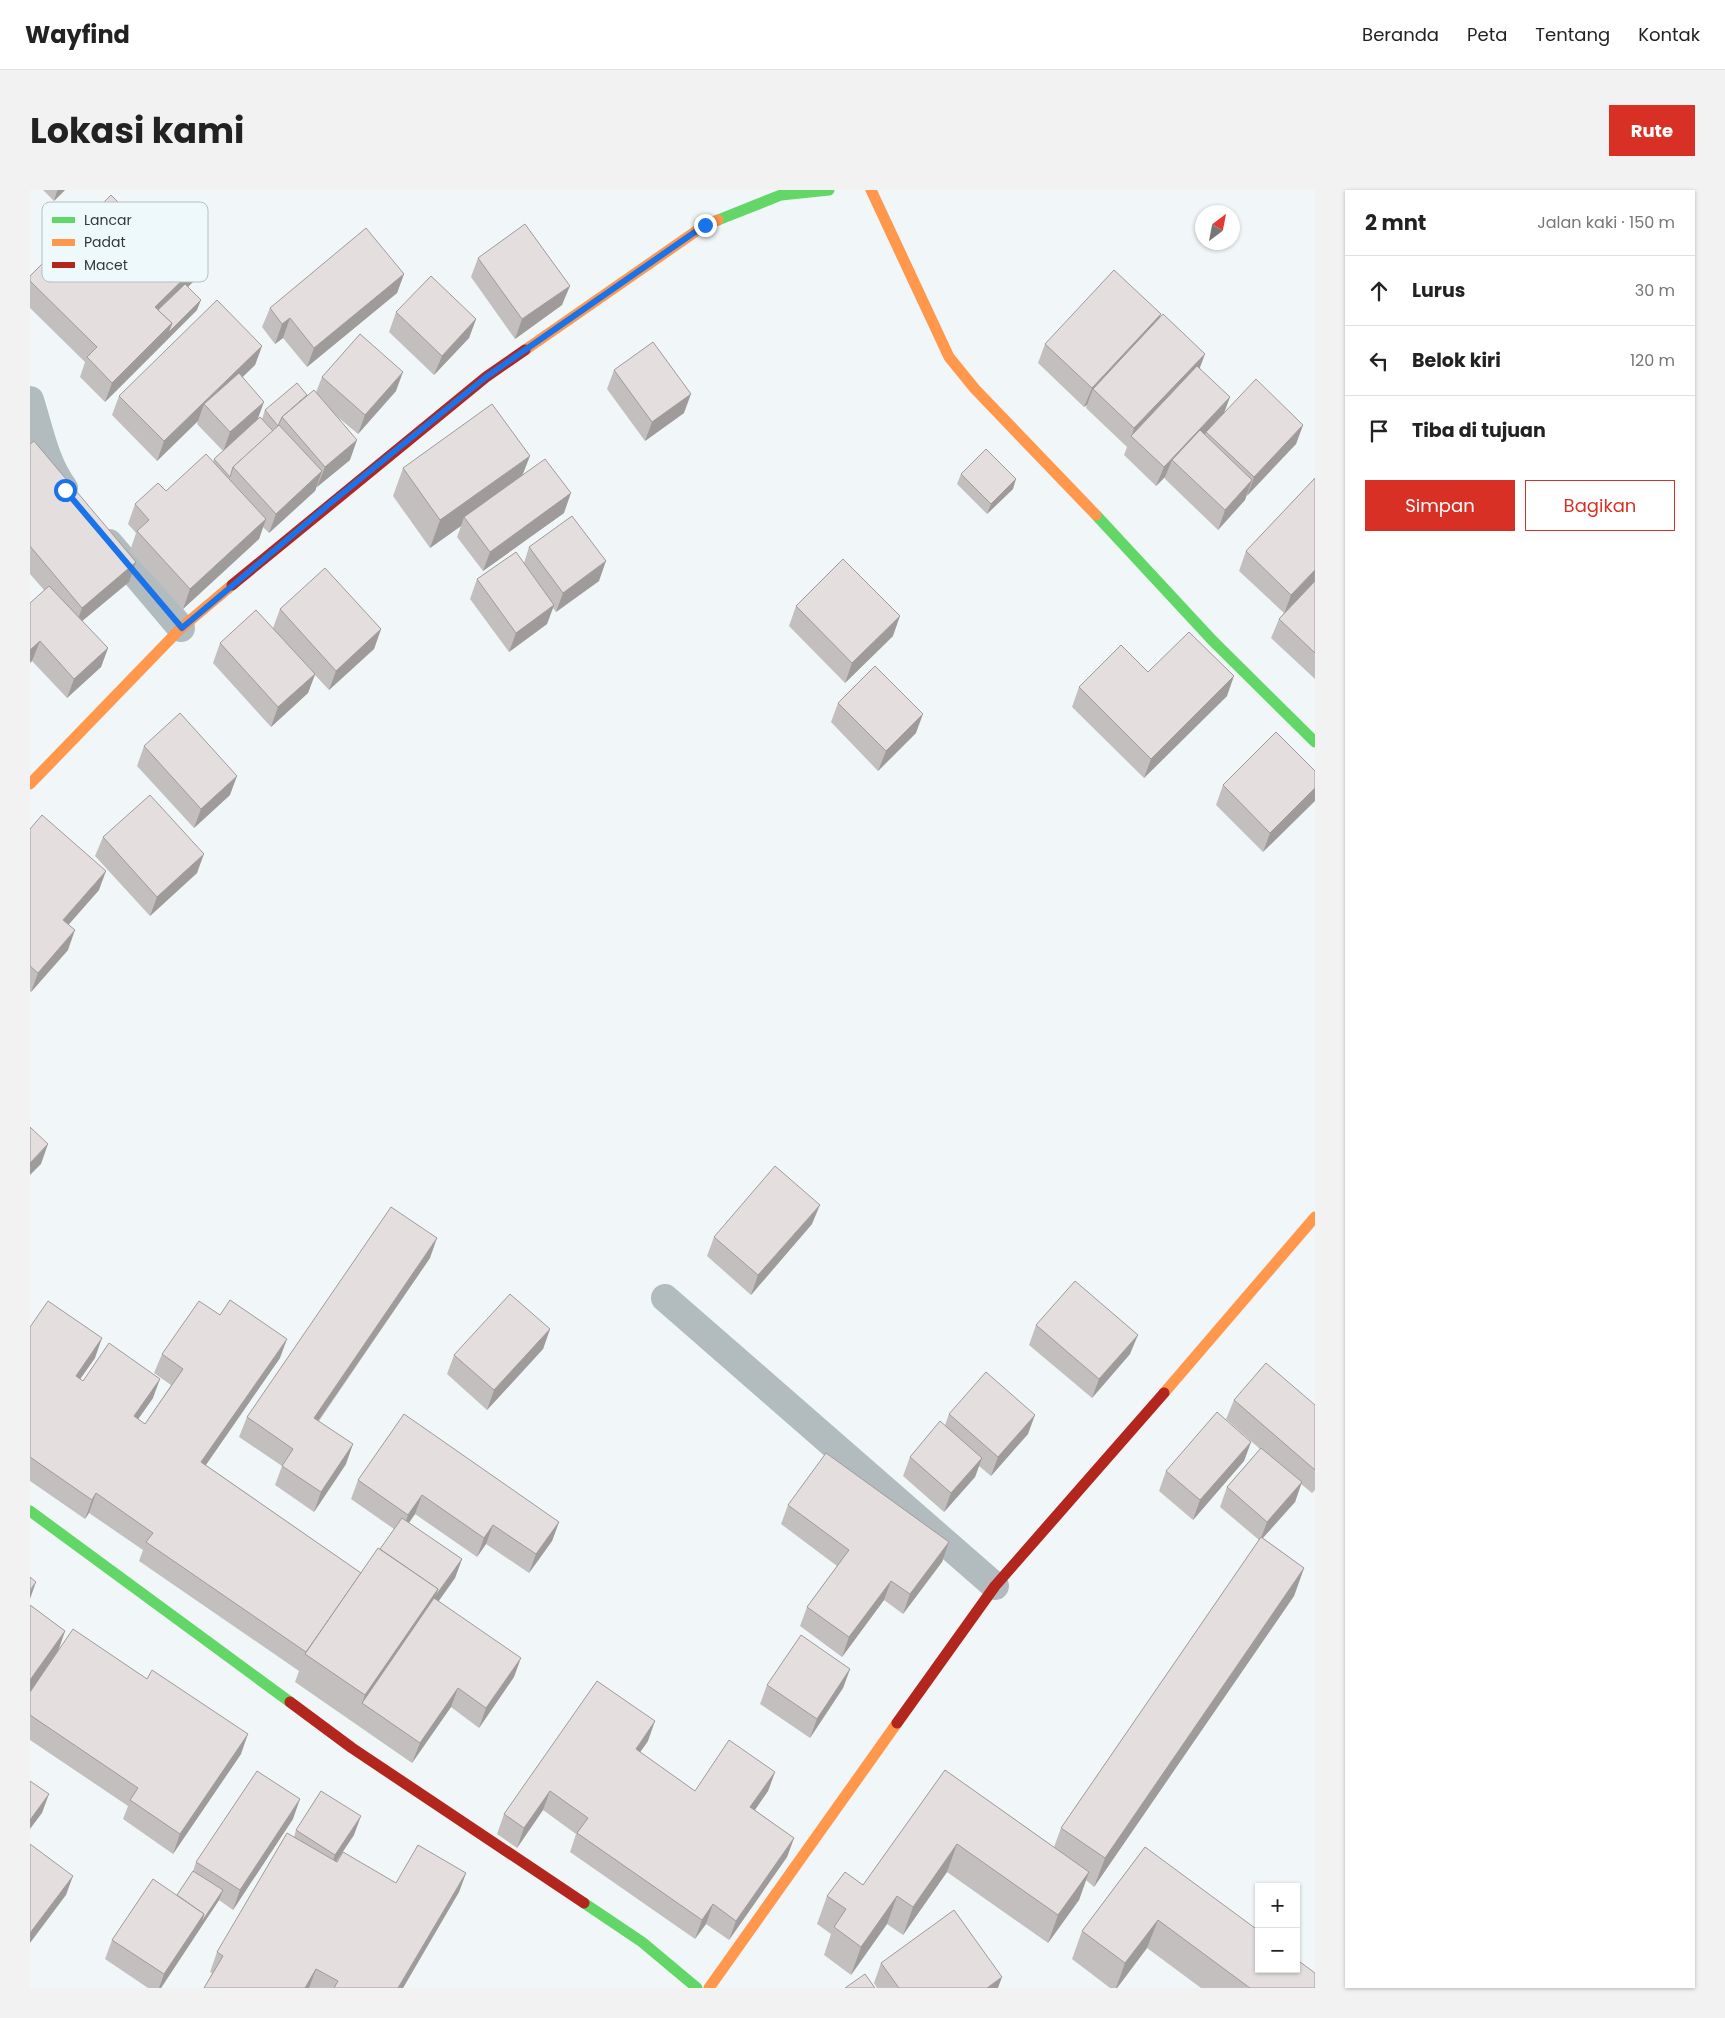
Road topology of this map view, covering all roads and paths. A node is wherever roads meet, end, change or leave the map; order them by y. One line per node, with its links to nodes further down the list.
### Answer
1 (829, 190): 6 (street)
2 (871, 190): 7 (street)
3 (30, 400): 4 (street)
4 (77, 505)
5 (96, 527): 6 (street)
6 (182, 628): 8 (street)
7 (1315, 742)
8 (30, 784)
9 (1315, 1217): 12 (street)
10 (665, 1298): 12 (street)
11 (30, 1511): 13 (street)
12 (995, 1586): 14 (street)
13 (697, 1988)
14 (709, 1988)

